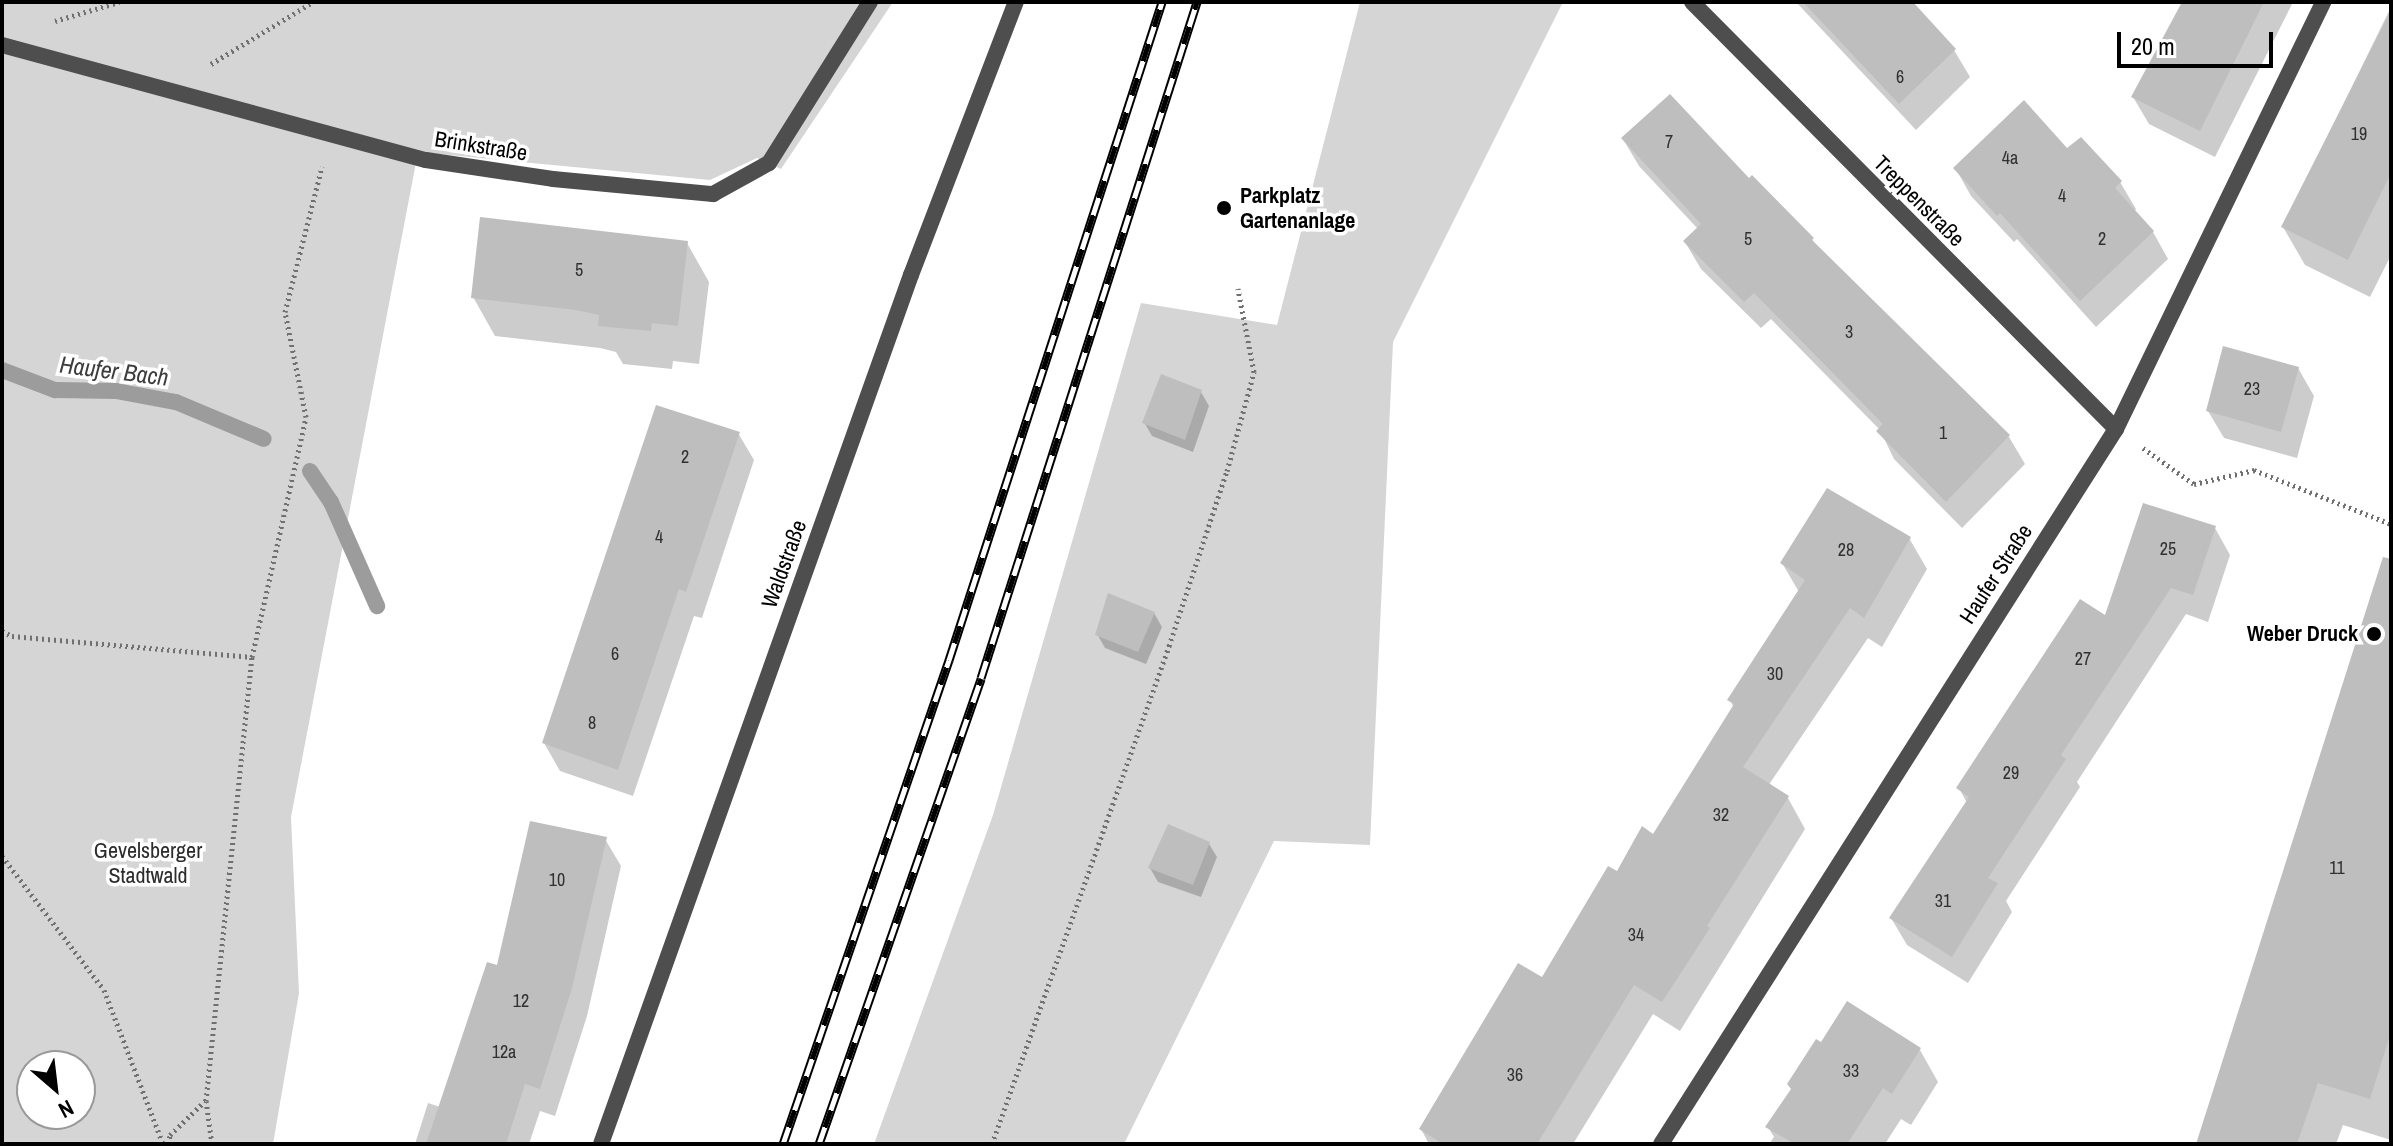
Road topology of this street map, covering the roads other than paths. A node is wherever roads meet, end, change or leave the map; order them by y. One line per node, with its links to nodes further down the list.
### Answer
1 (870, 2): 5 (street, Brinkstraße)
2 (1016, 2): 7 (street, Waldstraße)
3 (1692, 2): 6 (street, Treppenstraße)
4 (2323, 2): 6 (street, Haufer Straße)
5 (2, 45)
6 (2116, 429): 8 (street, Haufer Straße)
7 (601, 1144)
8 (1661, 1144)

